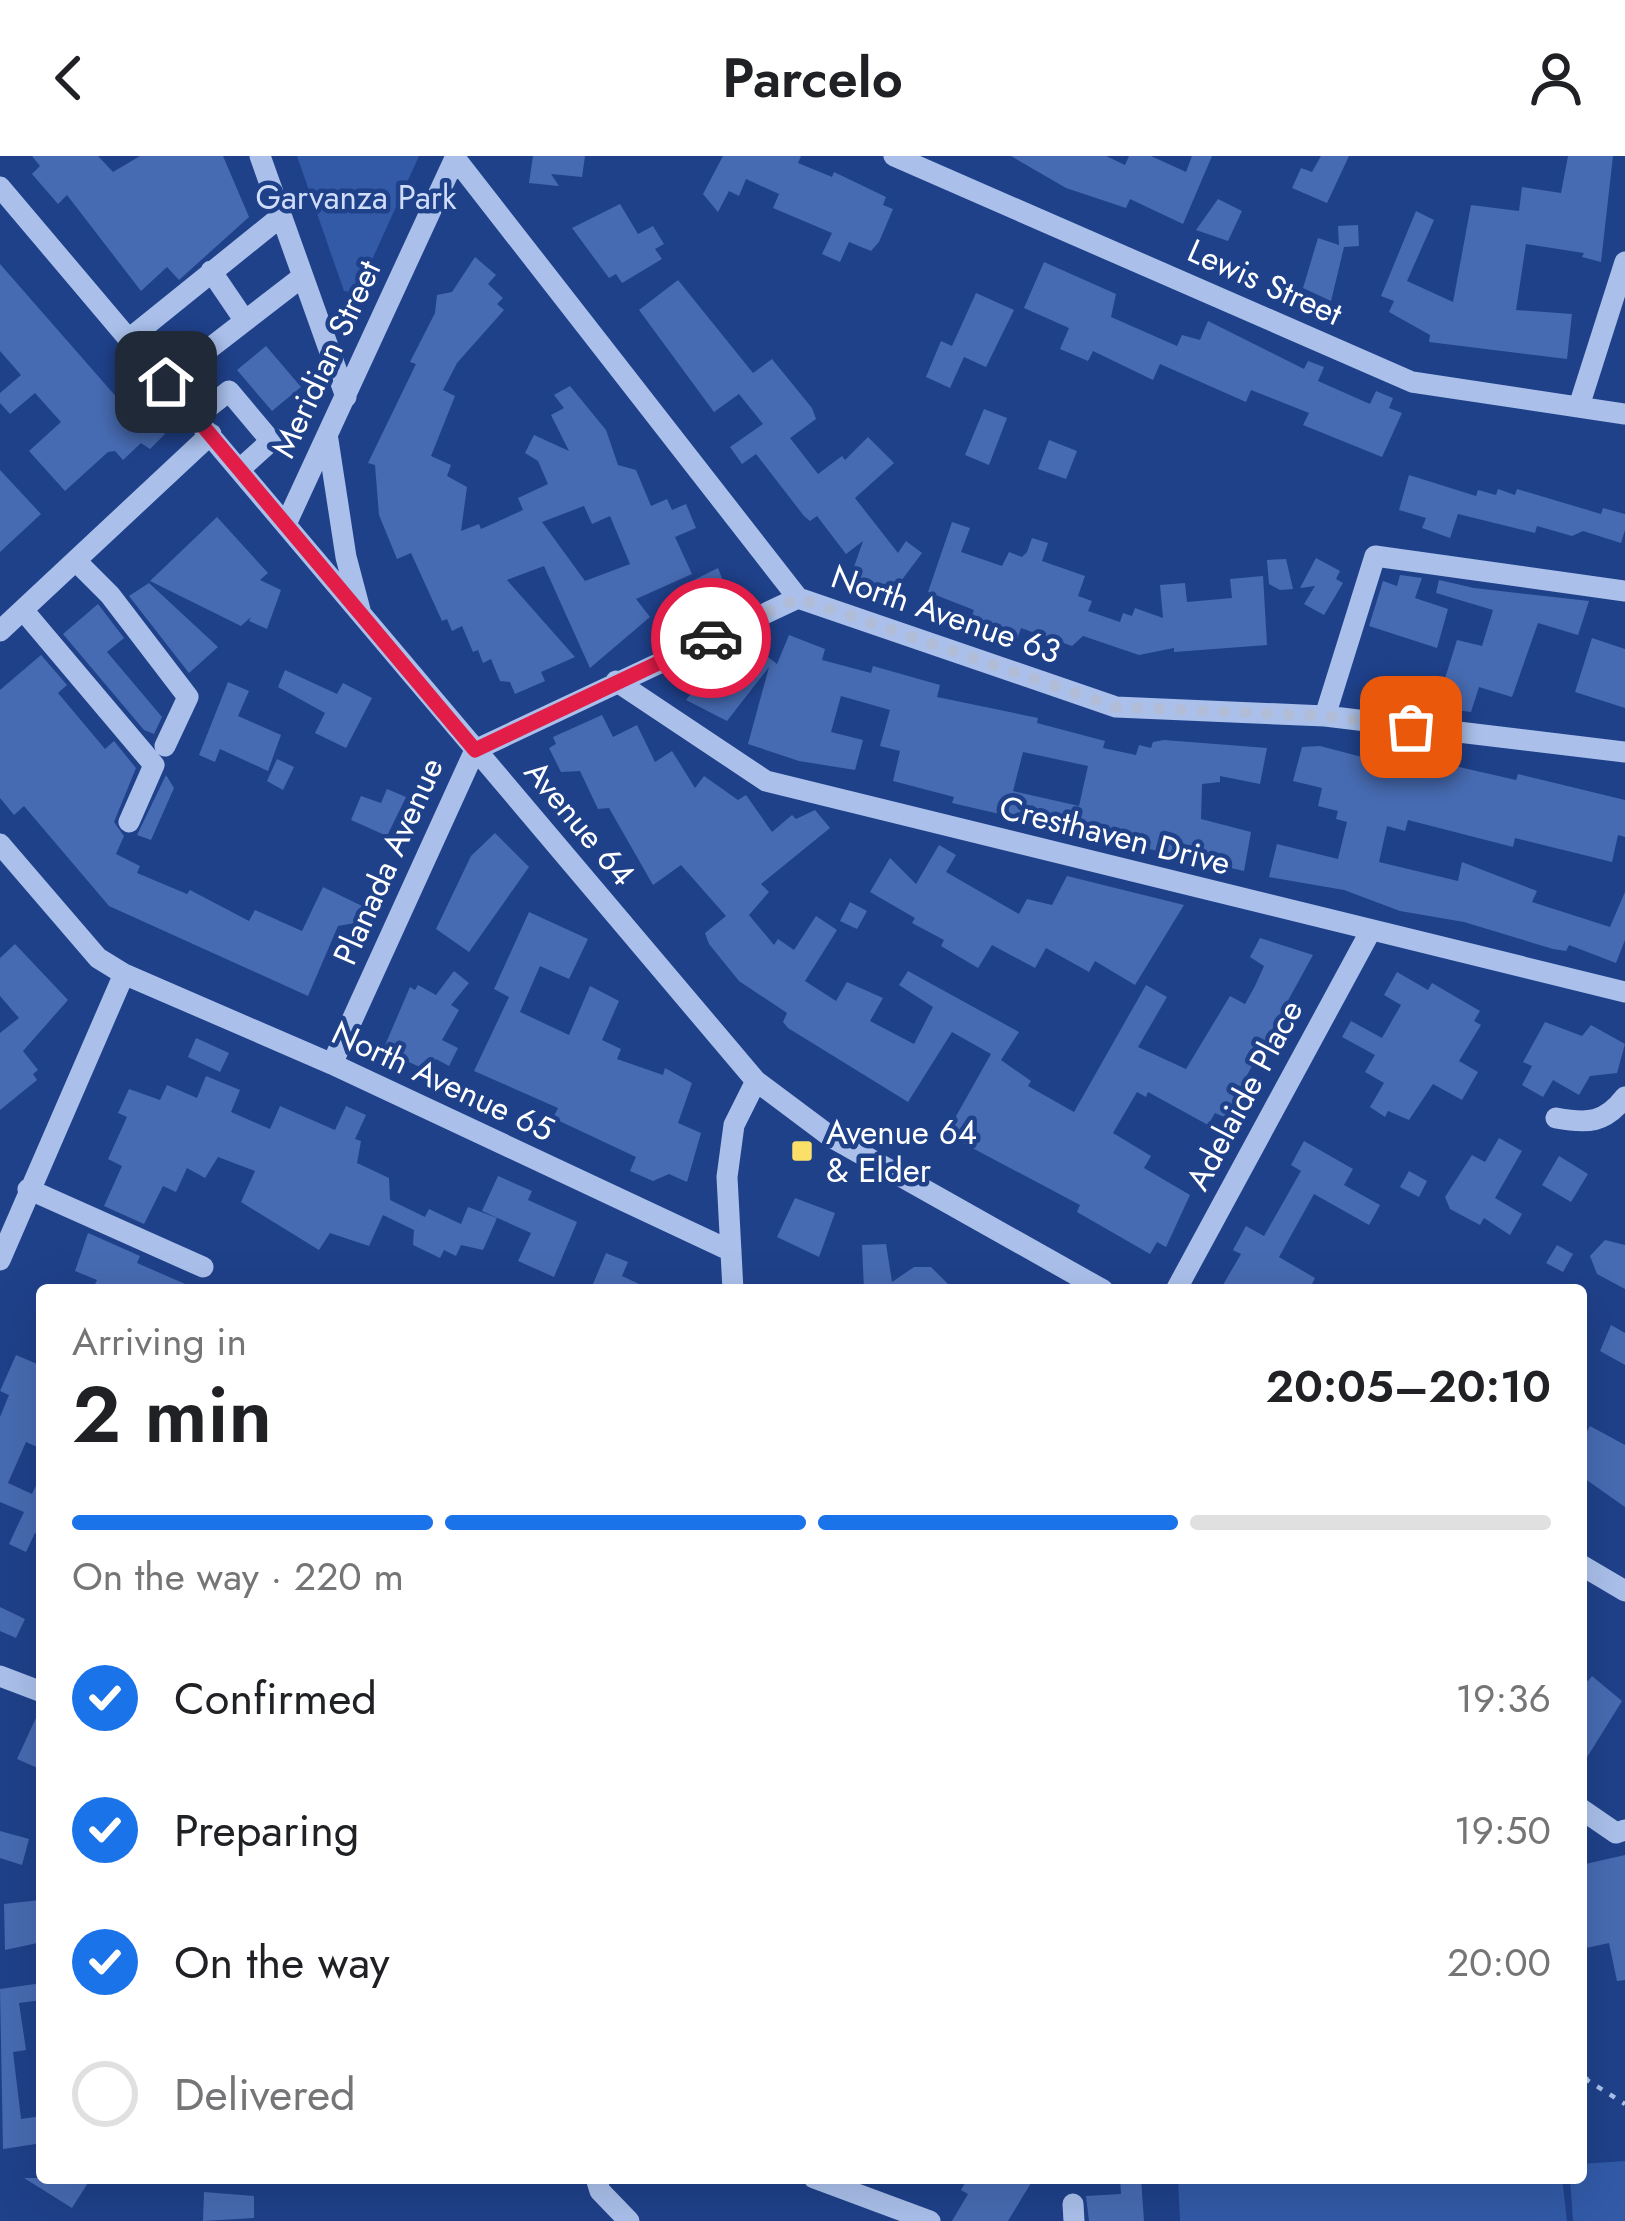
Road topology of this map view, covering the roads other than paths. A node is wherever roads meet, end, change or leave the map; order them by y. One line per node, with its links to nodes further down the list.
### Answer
1 (260, 156): 5 (street)
2 (894, 156): 13 (street, Lewis Street)
3 (455, 157): 12 (street, Meridian Street); 21 (street, North Avenue 63)
4 (0, 188): 10 (street, Avenue 64)
5 (279, 218): 7 (street); 8 (street)
6 (1625, 262): 13 (street)
7 (211, 271): 9 (street); 10 (street)
8 (302, 277): 9 (street); 12 (street)
9 (245, 321): 11 (street)
10 (129, 339): 11 (street, Avenue 64)
11 (166, 382): 15 (street, Avenue 64)
12 (346, 397): 16 (street, Meridian Street)
13 (1580, 403): 14 (street, Lewis Street)
14 (1625, 414)
15 (203, 426): 17 (street, Avenue 64); 17 (street); 19 (street)
16 (328, 436): 18 (street, Meridian Street); 23 (street)
17 (240, 469): 18 (street, Avenue 64)
18 (286, 524): 23 (street, Avenue 64)
19 (76, 561): 22 (street); 27 (street)
20 (1625, 591): 26 (street)
21 (798, 598): 25 (street, Planada Avenue); 26 (street, North Avenue 63)
22 (23, 610): 24 (street); 30 (street)
23 (362, 616): 28 (street, Avenue 64)
24 (0, 631)
25 (616, 681): 28 (street, Planada Avenue); 32 (street, Cresthaven Drive)
26 (1325, 716): 29 (street, North Avenue 63)
27 (165, 746)
28 (475, 750): 35 (street, Planada Avenue); 36 (street, Avenue 64)
29 (1625, 752)
30 (129, 822)
31 (0, 844): 33 (street, North Avenue 65)
32 (1370, 932): 34 (street, Cresthaven Drive); 45 (street, Adelaide Place)
33 (124, 974): 35 (street, North Avenue 65); 39 (street)
34 (1625, 992)
35 (332, 1064): 40 (street, North Avenue 65)
36 (756, 1082): 40 (street); 44 (street, Avenue 64)
37 (1625, 1097): 38 (street)
38 (1556, 1118)
39 (28, 1189): 41 (street); 42 (street)
40 (730, 1251): 43 (street)
41 (0, 1260)
42 (202, 1267)
43 (733, 1284)
44 (1092, 1284)
45 (1179, 1284)
46 (1587, 1569): 47 (street)
47 (1625, 1591)
48 (0, 1676): 49 (street)
49 (36, 1689)
50 (1587, 1813): 51 (street)
51 (1625, 1830)
52 (598, 2184): 54 (street)
53 (830, 2184): 55 (street)
54 (629, 2221)
55 (930, 2221)

